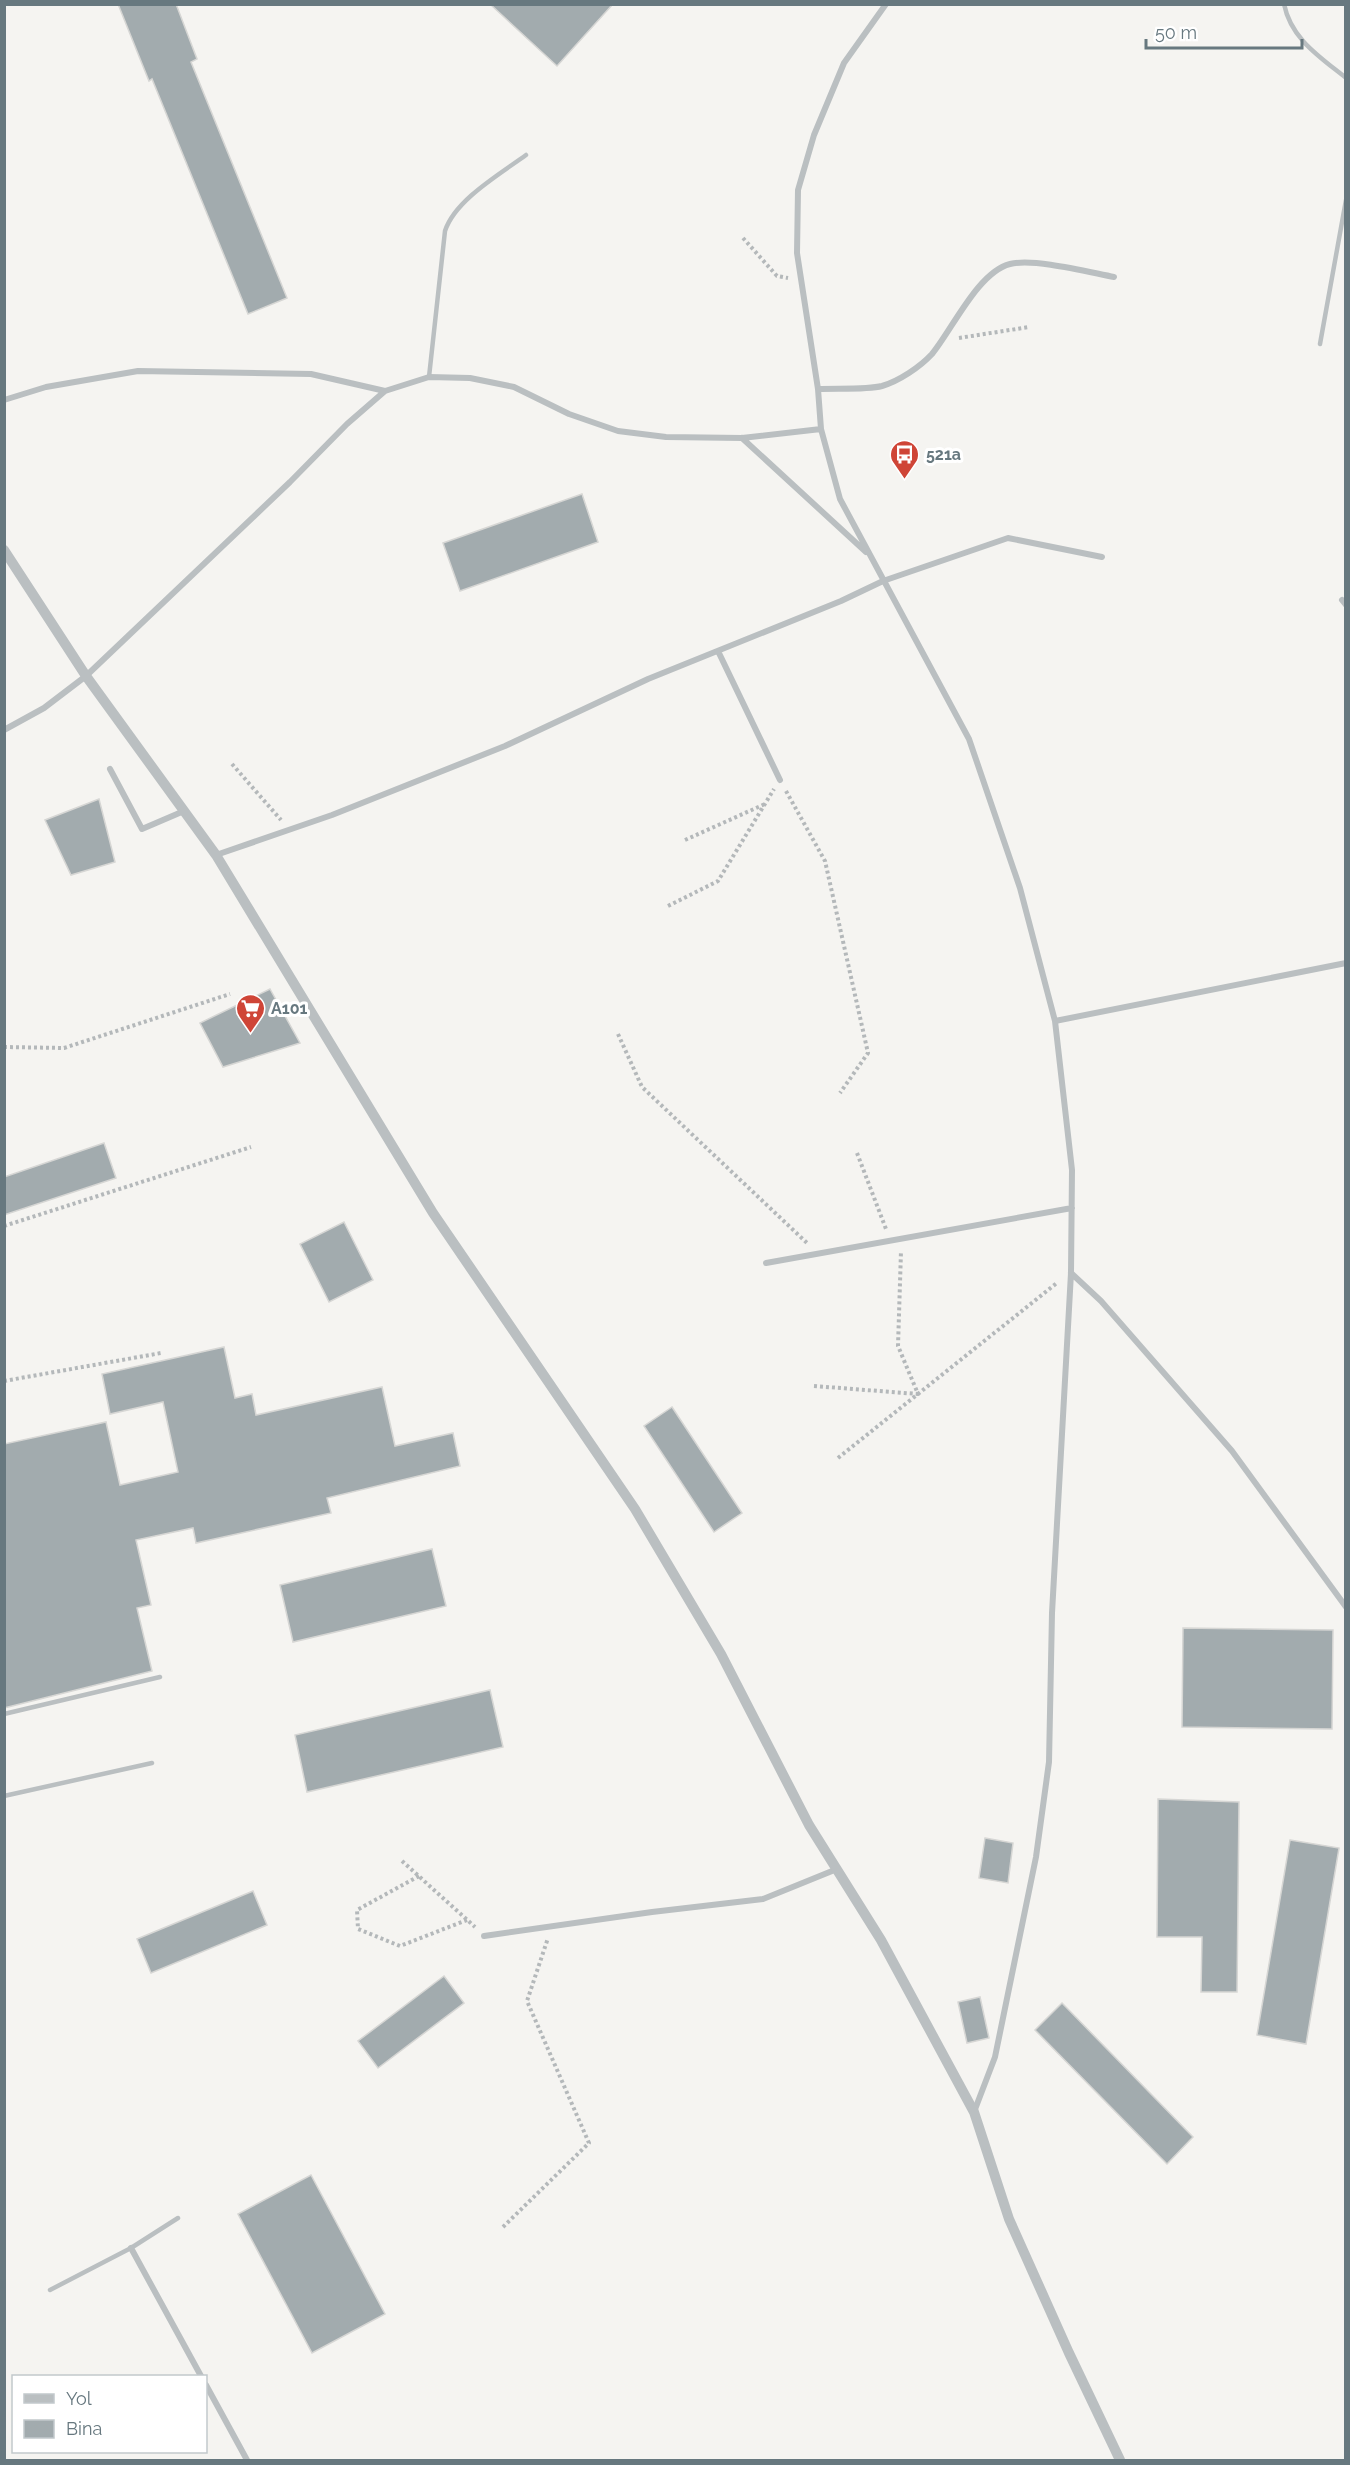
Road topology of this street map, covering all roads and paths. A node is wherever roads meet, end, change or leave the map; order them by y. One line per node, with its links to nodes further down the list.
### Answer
1 (886, 4): 8 (street)
2 (1284, 4): 3 (lane)
3 (1346, 78)
4 (526, 155): 12 (lane)
5 (1346, 200): 11 (lane)
6 (743, 238): 8 (path)
7 (1114, 277): 10 (street)
8 (801, 279): 13 (street)
9 (1029, 327): 10 (path)
10 (941, 340): 13 (street)
11 (1320, 344)
12 (429, 377): 14 (street); 17 (street)
13 (818, 389): 16 (street)
14 (385, 391): 15 (street); 23 (street)
15 (4, 400)
16 (821, 429): 17 (street); 19 (street)
17 (742, 438): 19 (street)
18 (4, 550): 23 (street)
19 (870, 557): 21 (street)
20 (1102, 557): 21 (street)
21 (883, 581): 22 (street); 36 (street)
22 (718, 651): 27 (street); 30 (street)
23 (86, 676): 24 (street); 29 (street)
24 (4, 730)
25 (232, 764): 30 (path)
26 (110, 770): 29 (street)
27 (780, 780): 28 (path); 39 (path)
28 (765, 804): 31 (path); 33 (path)
29 (184, 811): 32 (street)
30 (290, 829): 32 (street)
31 (684, 840)
32 (216, 855): 60 (street)
33 (668, 906)
34 (1346, 963): 36 (street)
35 (230, 994): 38 (path)
36 (1055, 1021): 42 (street)
37 (618, 1034): 46 (path)
38 (4, 1047)
39 (840, 1093)
40 (251, 1147): 43 (path)
41 (857, 1153): 45 (path)
42 (1071, 1208): 44 (street); 48 (street)
43 (4, 1226)
44 (902, 1239): 45 (street); 52 (path)
45 (891, 1241): 46 (street)
46 (819, 1254): 47 (street)
47 (766, 1263)
48 (1071, 1273): 52 (path); 54 (street); 65 (street)
49 (161, 1353): 50 (path)
50 (4, 1382)
51 (814, 1386): 52 (path)
52 (918, 1394): 53 (path)
53 (838, 1458)
54 (1346, 1607)
55 (160, 1677): 56 (lane)
56 (4, 1714)
57 (152, 1763): 58 (lane)
58 (4, 1796)
59 (402, 1861): 61 (path)
60 (837, 1869): 63 (street); 65 (street)
61 (419, 1876): 62 (path); 62 (path)
62 (467, 1920): 64 (path)
63 (552, 1926): 64 (street); 67 (path)
64 (484, 1936)
65 (974, 2112): 73 (street)
66 (178, 2218): 68 (lane)
67 (503, 2227)
68 (131, 2248): 69 (lane); 70 (street)
69 (50, 2290)
70 (200, 2375)
71 (207, 2387): 72 (street)
72 (247, 2460)
73 (1120, 2460)

